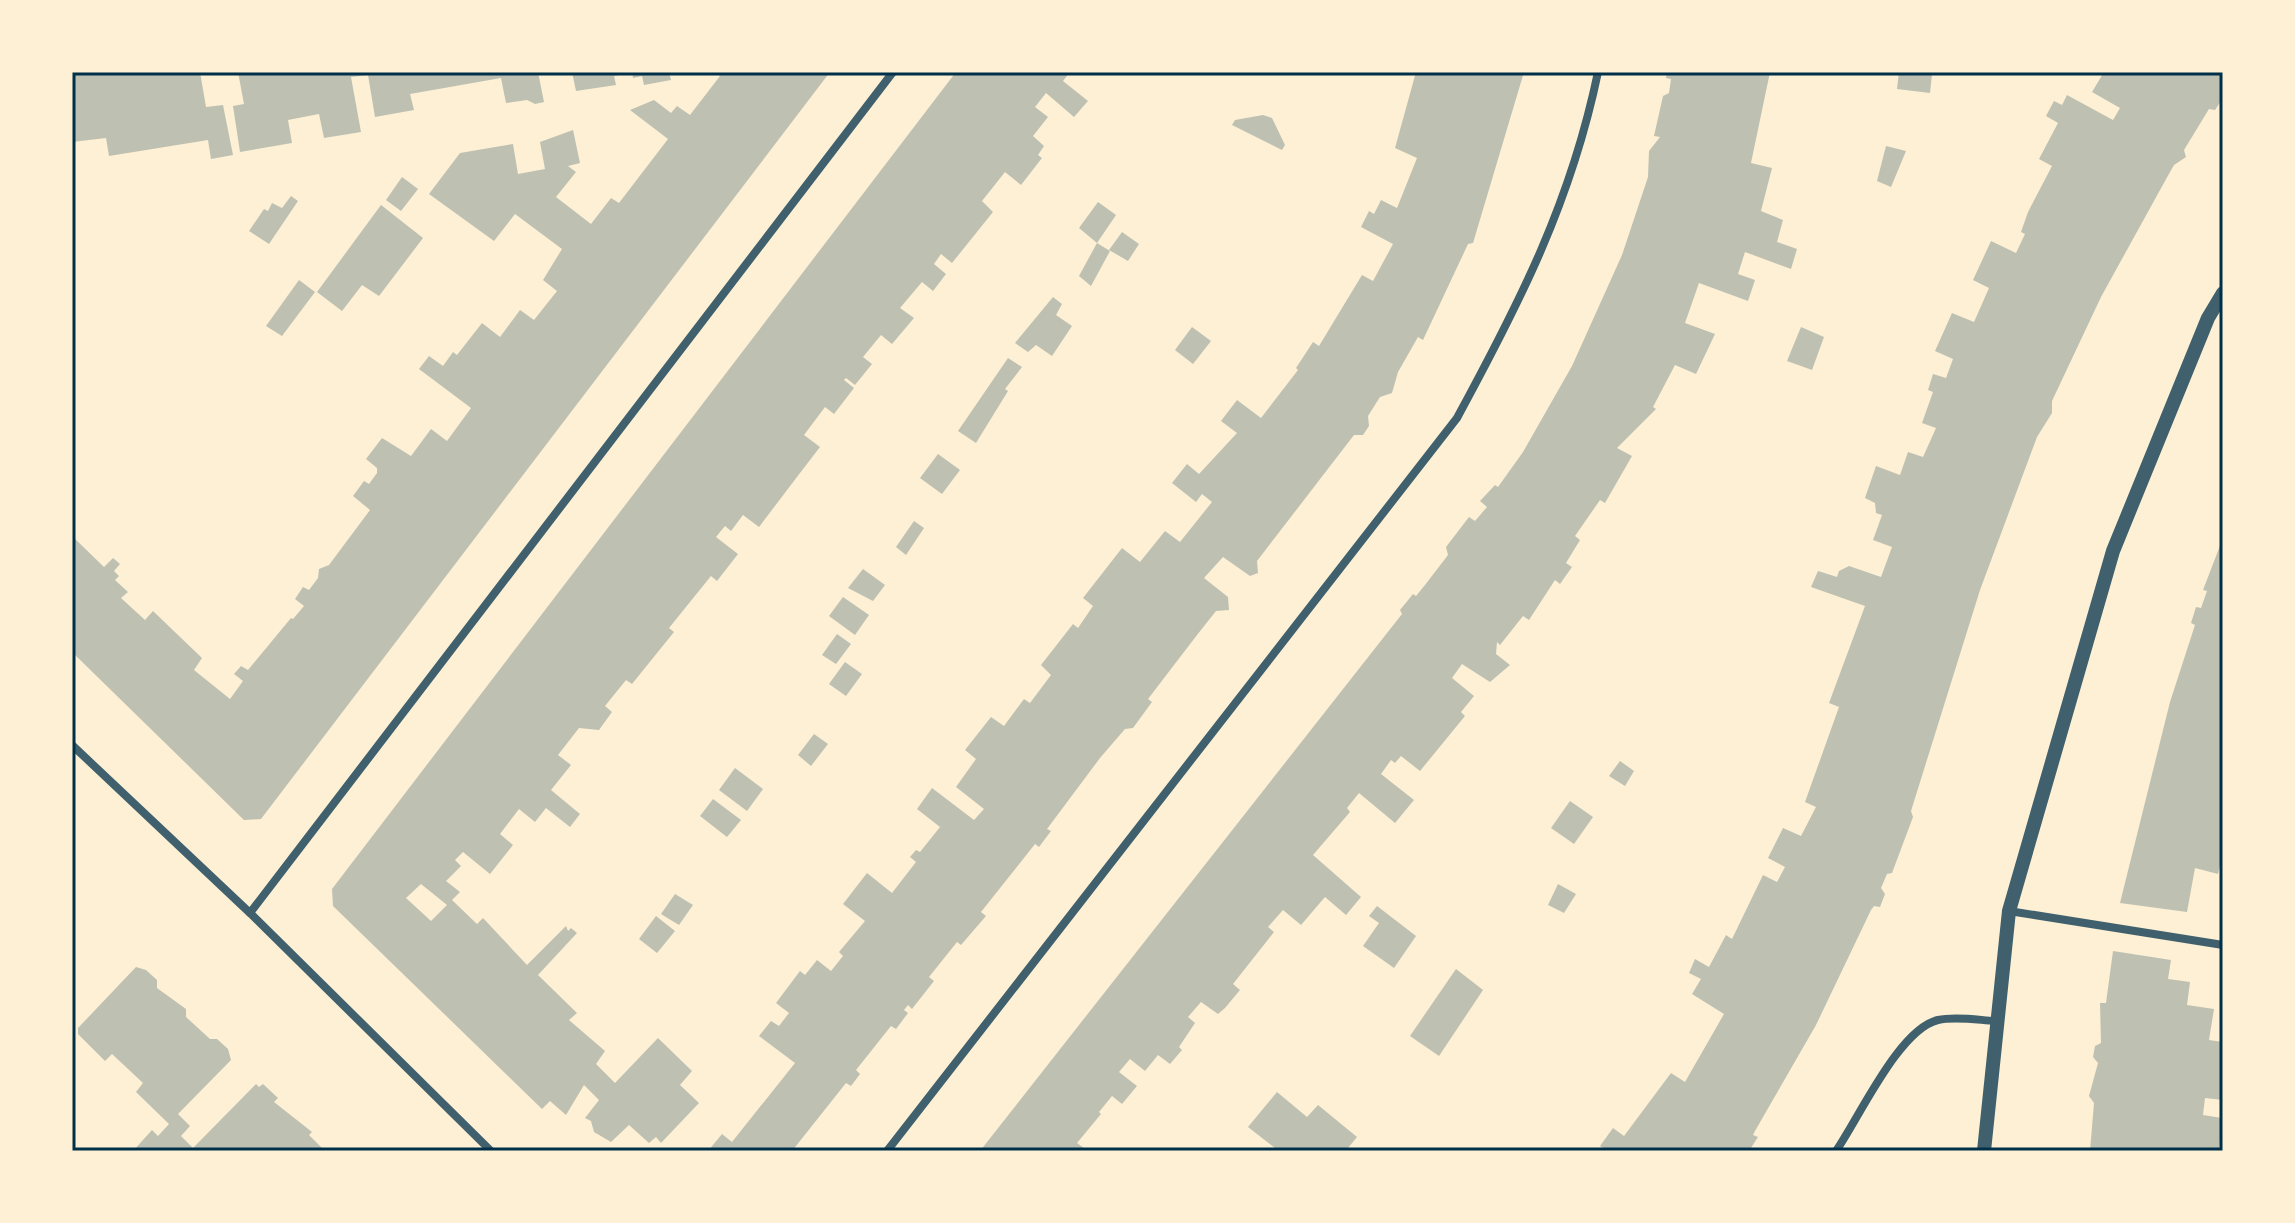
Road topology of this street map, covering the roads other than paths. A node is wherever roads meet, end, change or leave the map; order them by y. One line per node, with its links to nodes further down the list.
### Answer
1 (893, 72): 6 (street)
2 (1598, 72): 10 (street)
3 (2223, 293): 5 (street)
4 (72, 745): 6 (street)
5 (2009, 911): 7 (street); 8 (street)
6 (250, 913): 9 (street)
7 (2223, 945)
8 (1995, 1021): 11 (street); 12 (street)
9 (491, 1151)
10 (887, 1151)
11 (1836, 1151)
12 (1984, 1151)

